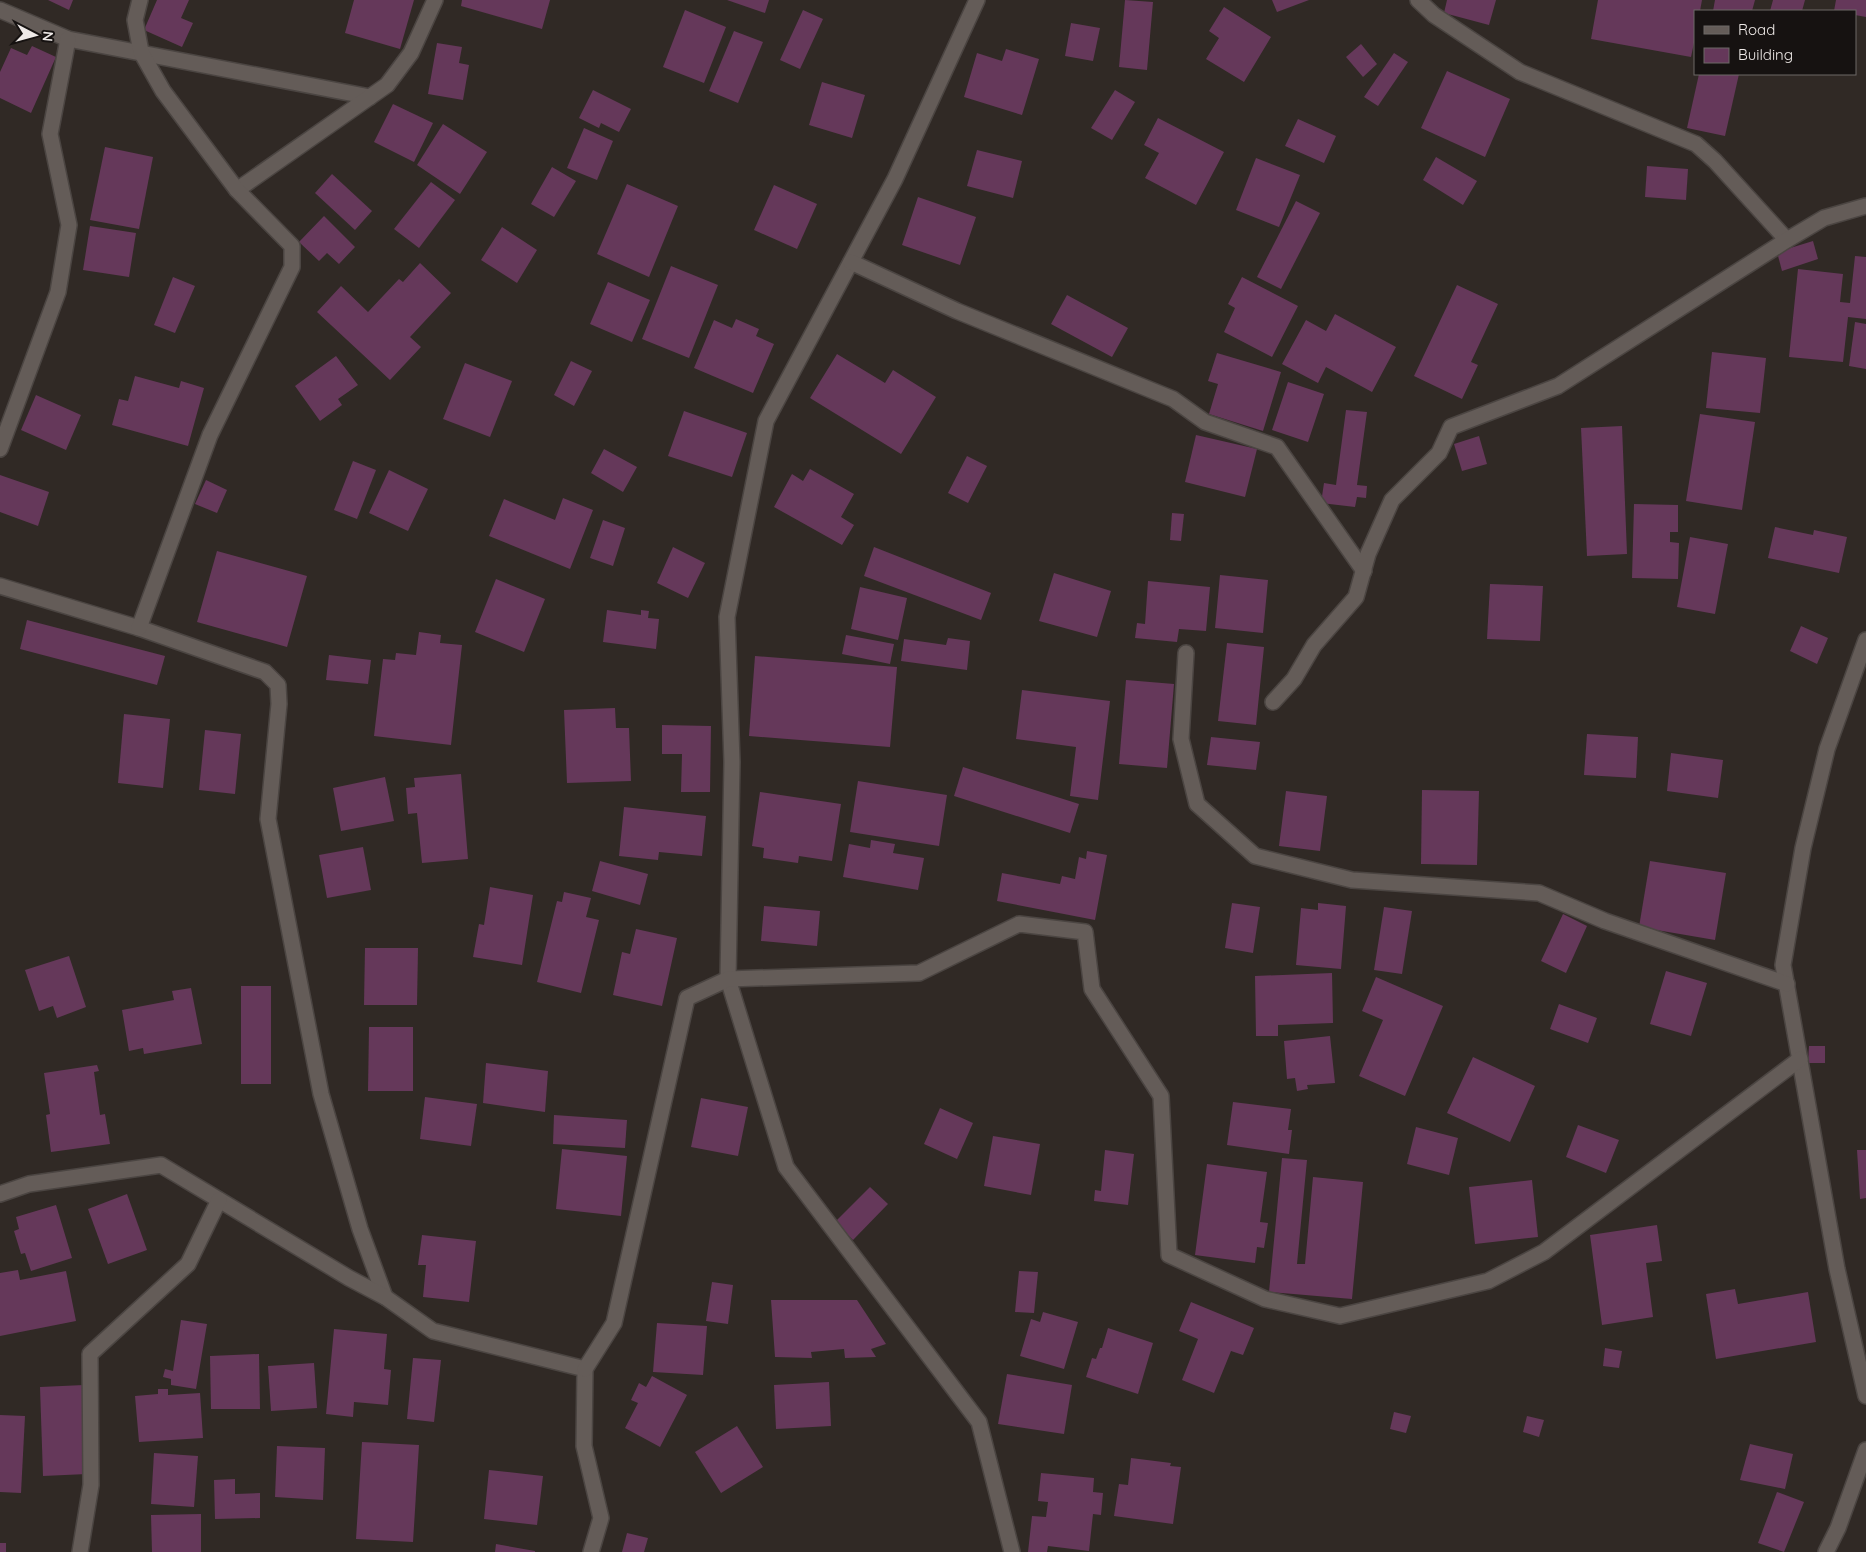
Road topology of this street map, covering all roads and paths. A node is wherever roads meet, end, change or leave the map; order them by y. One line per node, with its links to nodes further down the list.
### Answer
1 (140, 0): 7 (street)
2 (434, 0): 8 (street)
3 (977, 0): 12 (street)
4 (1418, 0): 11 (street)
5 (0, 10): 6 (street)
6 (68, 39): 7 (street); 13 (street)
7 (141, 52): 8 (street); 9 (street)
8 (370, 97): 9 (street)
9 (237, 190): 16 (street)
10 (1866, 206): 11 (street)
11 (1787, 240): 14 (street)
12 (851, 262): 14 (street); 20 (street)
13 (0, 449)
14 (1364, 571): 19 (street)
15 (0, 586): 16 (street)
16 (139, 628): 25 (street)
17 (1866, 640): 21 (street)
18 (1186, 653): 21 (street)
19 (1273, 702)
20 (728, 979): 22 (street); 26 (street); 31 (street)
21 (1787, 984): 22 (street)
22 (1800, 1059): 27 (street)
23 (0, 1194): 24 (street)
24 (219, 1200): 25 (street); 29 (street)
25 (384, 1297): 26 (street)
26 (585, 1369): 30 (street)
27 (1866, 1396)
28 (1866, 1450): 32 (street)
29 (80, 1552)
30 (591, 1552)
31 (1012, 1552)
32 (1826, 1552)

